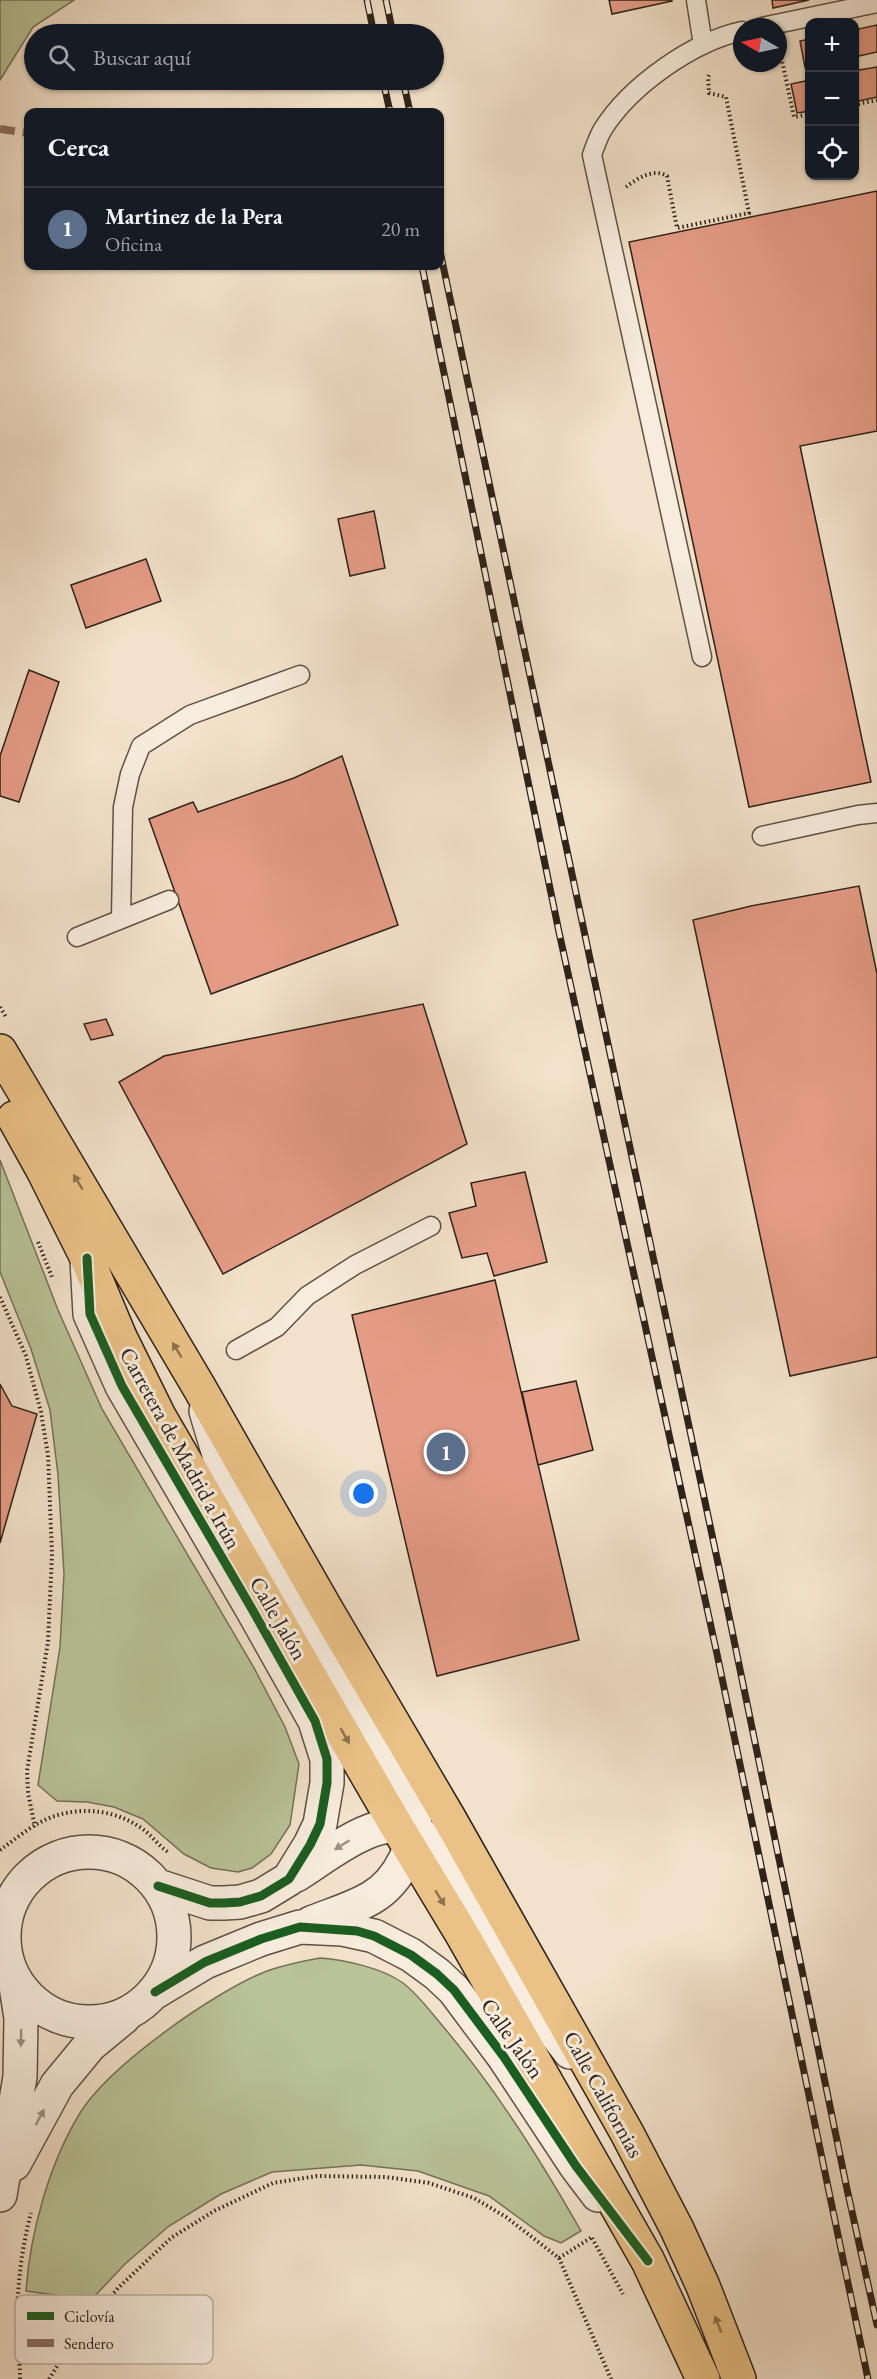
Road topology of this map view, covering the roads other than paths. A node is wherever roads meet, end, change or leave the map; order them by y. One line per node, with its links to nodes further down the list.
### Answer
1 (696, 0): 5 (lane)
2 (877, 3): 3 (lane)
3 (787, 22)
4 (733, 34): 5 (lane)
5 (703, 45): 6 (lane)
6 (702, 657)
7 (300, 675): 11 (lane)
8 (877, 813): 9 (lane)
9 (762, 836)
10 (169, 900): 11 (lane)
11 (121, 918): 12 (lane)
12 (77, 937)
13 (0, 1051): 18 (highway, Carretera de Madrid a Irún, one-way to 13)
14 (0, 1093): 16 (highway, Carretera de Madrid a Irún)
15 (430, 1226): 17 (lane)
16 (87, 1258): 20 (highway, Carretera de Madrid a Irún, one-way to 20); 21 (street, Calle Jalón)
17 (236, 1350)
18 (199, 1387): 19 (highway, Carretera de Madrid a Irún); 20 (street, Carretera de Madrid a Irún)
19 (449, 1818): 28 (highway, Calle Californias)
20 (407, 1834): 21 (street, Calle Jalón, one-way to 21); 24 (street, Calle Jalón); 28 (street, Calle Jalón); 30 (highway, Calle Californias, one-way to 30)
21 (289, 1879): 23 (street, Calle Jalón)
22 (15, 1880): 23 (street); 25 (street)
23 (158, 1886): 26 (street)
24 (300, 1926): 26 (street, Calle Jalón); 30 (street, Calle Jalón)
25 (8, 1967): 27 (street); 29 (street, one-way to 29)
26 (155, 1992): 27 (street)
27 (126, 2015): 29 (street, one-way to 27)
28 (610, 2103): 32 (highway, Calle Californias, one-way to 28)
29 (1, 2191)
30 (648, 2261): 31 (highway, Calle Californias)
31 (703, 2379)
32 (738, 2379)

